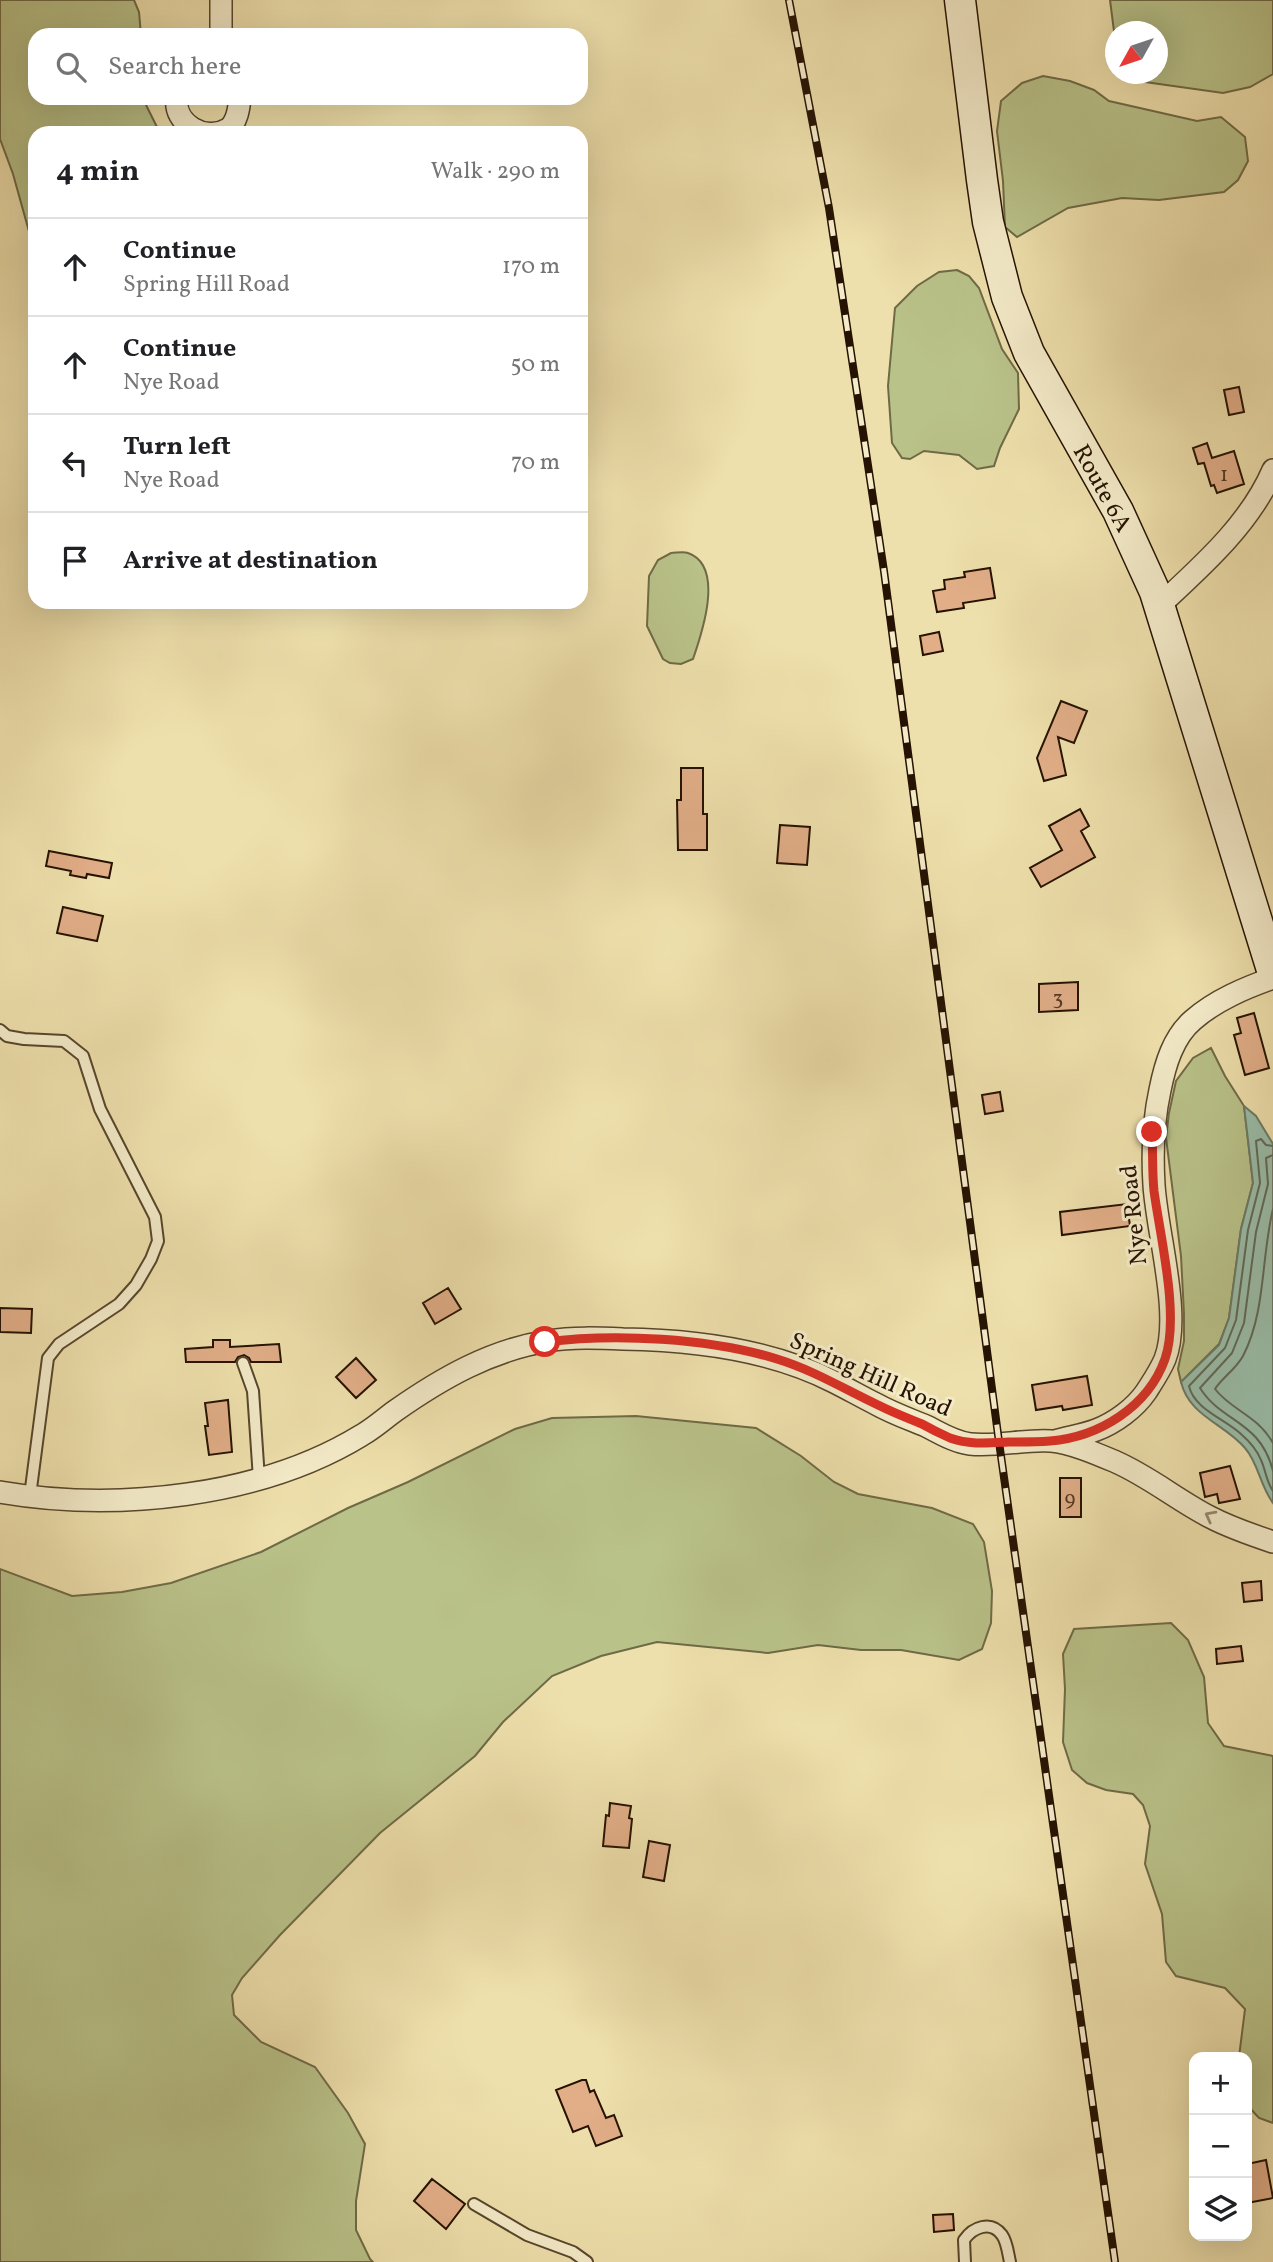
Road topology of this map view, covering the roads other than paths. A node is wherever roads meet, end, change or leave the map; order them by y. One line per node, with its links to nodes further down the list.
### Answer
1 (221, 0): 3 (street)
2 (960, 0): 9 (main road, Route 6A)
3 (221, 28)
4 (177, 105): 6 (street)
5 (238, 105): 7 (street)
6 (189, 126)
7 (231, 126)
8 (1273, 470): 9 (street)
9 (1159, 606): 10 (main road, Route 6A)
10 (1273, 975): 13 (street, Nye Road)
11 (0, 1030): 16 (lane)
12 (243, 1363): 14 (lane)
13 (1053, 1441): 14 (street, Spring Hill Road); 17 (street, Spring Hill Road, one-way to 13)
14 (260, 1479): 16 (street, Spring Hill Road)
15 (0, 1492): 16 (street, Spring Hill Road)
16 (30, 1496)
17 (1273, 1542)
18 (474, 2204): 19 (lane)
19 (587, 2262)
20 (965, 2262): 21 (lane)
21 (1010, 2262)

